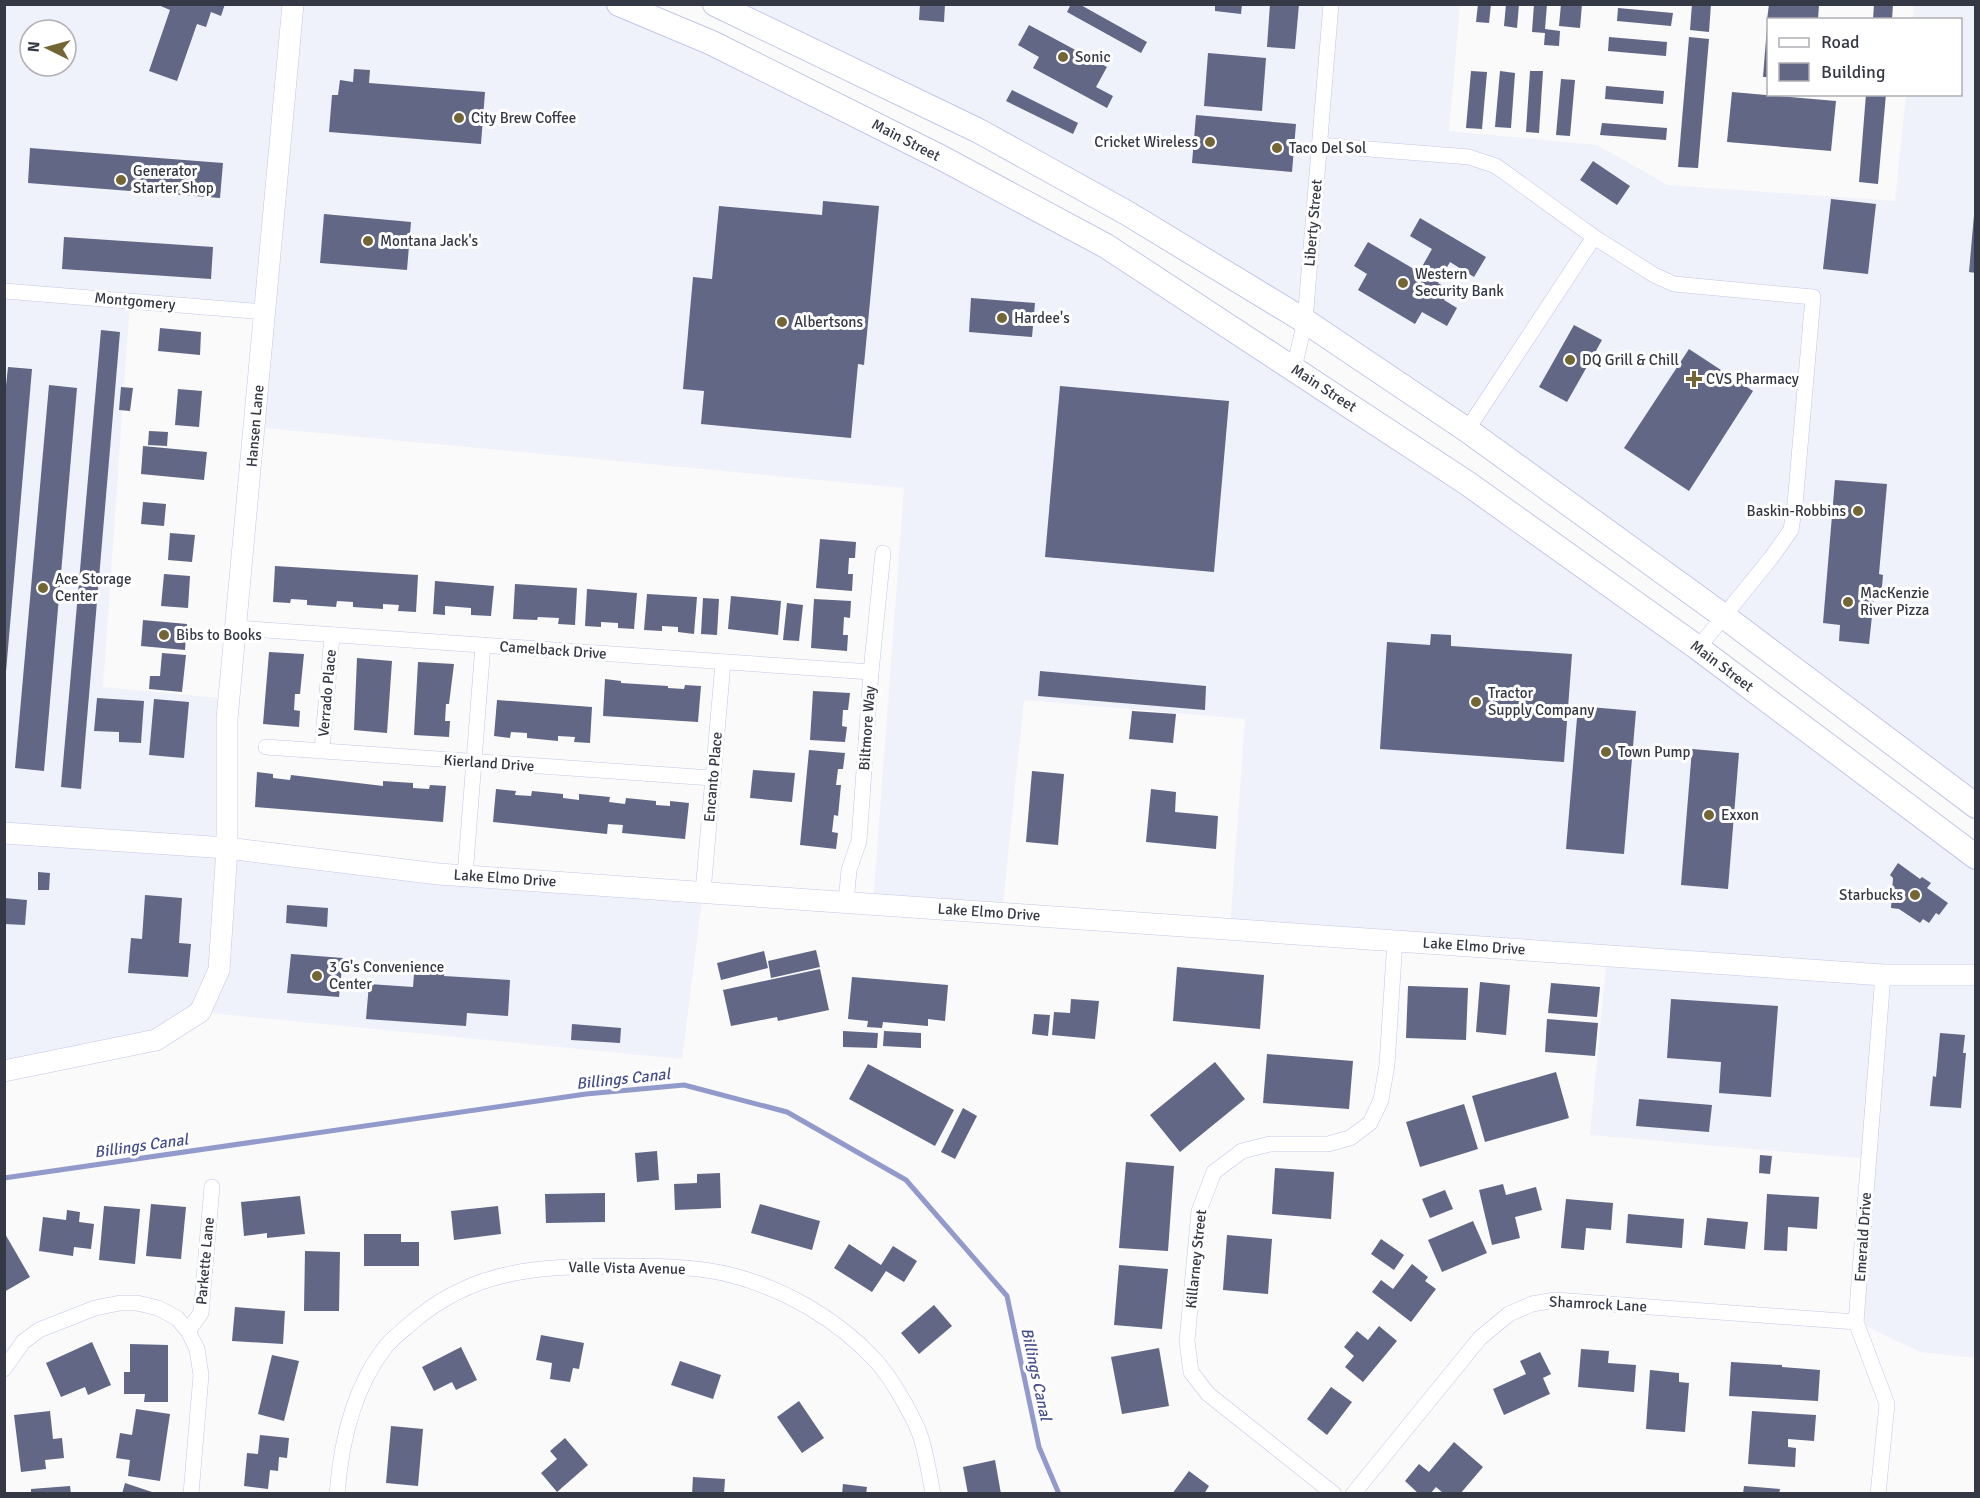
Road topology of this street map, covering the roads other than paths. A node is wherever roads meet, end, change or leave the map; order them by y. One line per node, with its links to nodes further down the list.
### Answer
1 (293, 4): 8 (main road, Hansen Lane)
2 (619, 4): 10 (main road, Main Street)
3 (715, 4): 9 (main road)
4 (1331, 4): 5 (street, Liberty Street)
5 (1319, 145): 6 (street); 9 (street, Liberty Street)
6 (1594, 237): 11 (street); 13 (street)
7 (4, 291): 8 (street, Montgomery)
8 (265, 312): 14 (main road, Hansen Lane)
9 (1305, 321): 10 (street, Liberty Street); 11 (main road)
10 (1294, 368): 17 (main road, Main Street)
11 (1467, 430): 13 (main road)
12 (883, 553): 19 (street, Biltmore Way)
13 (1725, 616): 17 (street); 24 (main road)
14 (236, 628): 15 (street, Camelback Drive); 26 (main road, Hansen Lane)
15 (332, 636): 16 (street, Camelback Drive); 21 (street, Verrado Place)
16 (483, 645): 18 (street, Camelback Drive); 22 (street)
17 (1698, 648): 27 (main road, Main Street)
18 (723, 663): 19 (street, Camelback Drive); 23 (street, Encanto Place)
19 (871, 672): 30 (street, Biltmore Way)
20 (266, 747): 21 (street, Kierland Drive)
21 (322, 750): 22 (street, Kierland Drive)
22 (474, 762): 23 (street, Kierland Drive); 28 (street)
23 (712, 778): 29 (street, Encanto Place)
24 (1976, 806)
25 (4, 833): 26 (main road, Lake Elmo Drive)
26 (227, 848): 28 (main road, Lake Elmo Drive); 34 (main road, Hansen Lane)
27 (1976, 857)
28 (465, 876): 29 (main road, Lake Elmo Drive)
29 (703, 892): 30 (main road, Lake Elmo Drive)
30 (846, 902): 31 (main road, Lake Elmo Drive)
31 (1395, 940): 32 (main road, Lake Elmo Drive); 42 (street, Killarney Street)
32 (1884, 975): 33 (main road, Lake Elmo Drive); 36 (street, Emerald Drive)
33 (1976, 975)
34 (4, 1071)
35 (212, 1187): 37 (street, Parkette Lane)
36 (1857, 1322): 43 (street, Shamrock Lane); 44 (street, Emerald Drive)
37 (188, 1331): 38 (street); 39 (street)
38 (4, 1369)
39 (191, 1494)
40 (336, 1494): 41 (street, Valle Vista Avenue)
41 (933, 1494)
42 (1334, 1494)
43 (1353, 1494)
44 (1878, 1494)

